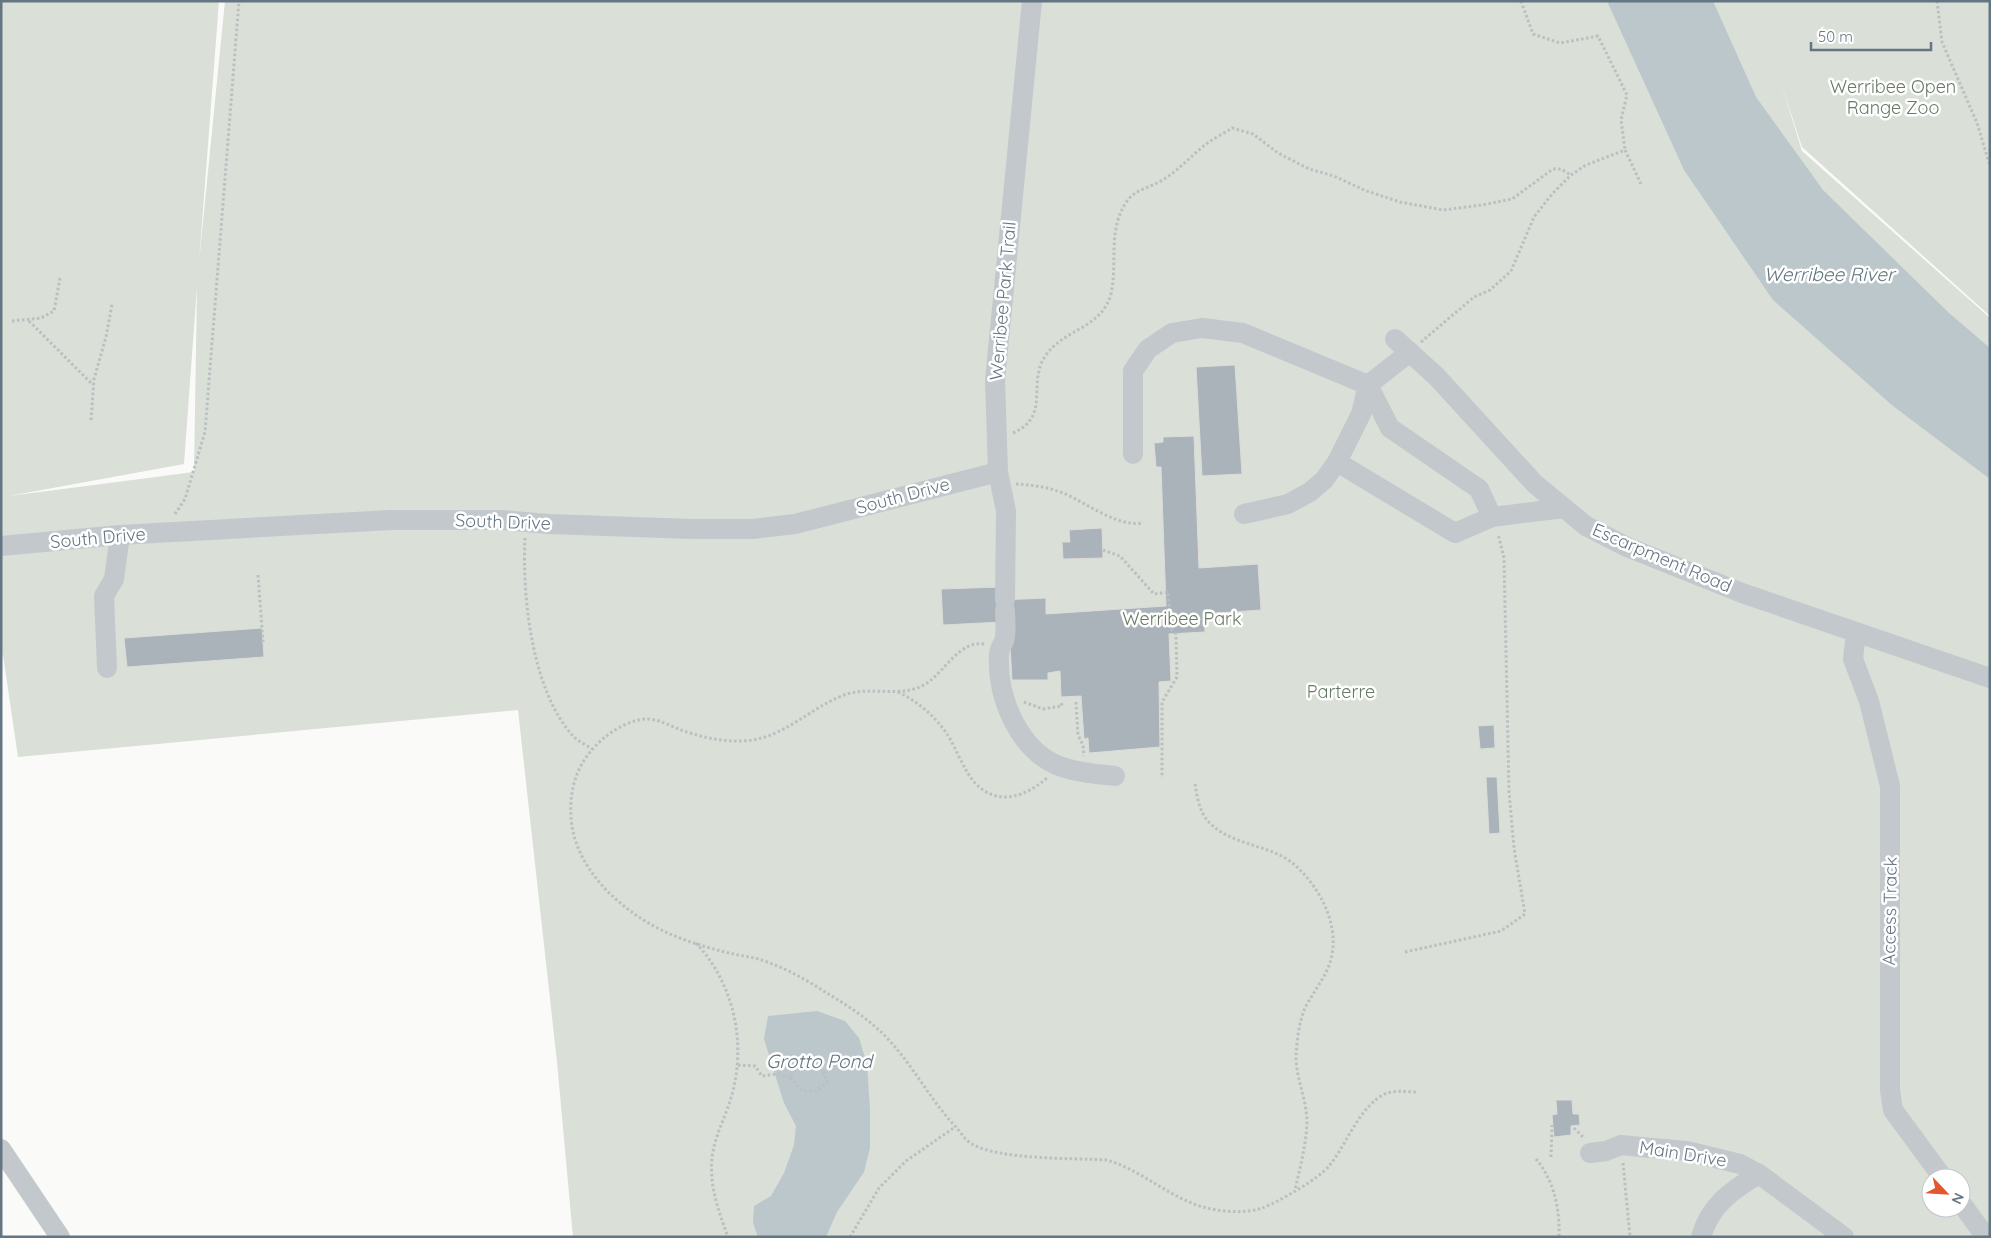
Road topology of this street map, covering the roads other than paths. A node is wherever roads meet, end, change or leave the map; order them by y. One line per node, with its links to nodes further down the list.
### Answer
1 (1032, 1): 5 (street, Werribee Park Trail)
2 (1368, 385): 3 (street); 4 (street); 6 (street, Escarpment Road); 8 (street)
3 (1133, 454)
4 (1337, 462): 7 (street); 8 (street)
5 (999, 478): 9 (street, South Drive); 14 (street, Werribee Park Trail)
6 (1564, 508): 8 (street); 11 (street, Escarpment Road)
7 (1244, 514)
8 (1492, 517)
9 (120, 535): 10 (street, South Drive); 12 (street)
10 (1, 546)
11 (1856, 633): 13 (street, Escarpment Road); 17 (street, Access Track)
12 (107, 668)
13 (1990, 678)
14 (1115, 776)
15 (1, 1149): 20 (street)
16 (1590, 1153): 18 (street, Main Drive)
17 (1936, 1168)
18 (1759, 1174): 21 (street); 22 (street, Main Drive)
19 (1971, 1217): 23 (street)
20 (60, 1237)
21 (1700, 1237)
22 (1844, 1237)
23 (1986, 1237)

